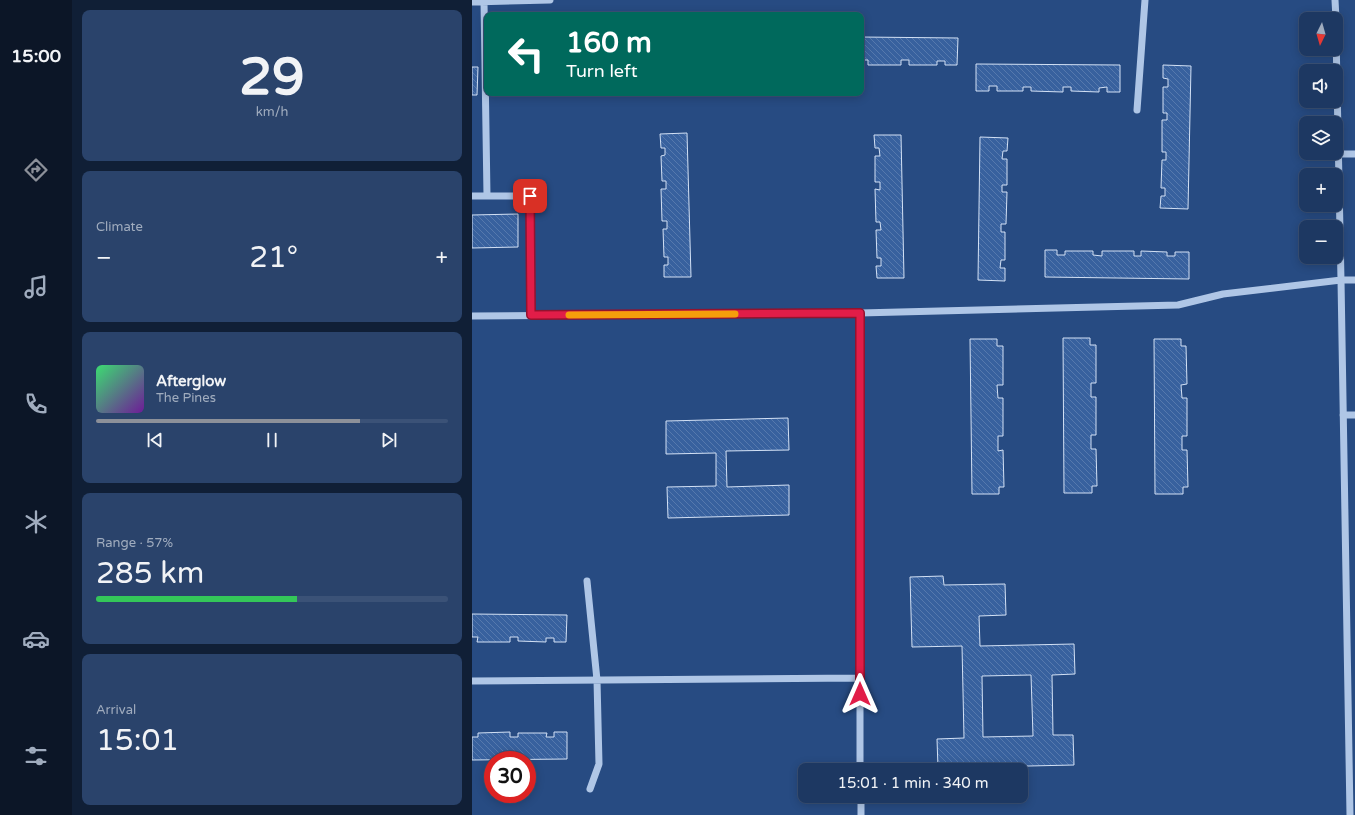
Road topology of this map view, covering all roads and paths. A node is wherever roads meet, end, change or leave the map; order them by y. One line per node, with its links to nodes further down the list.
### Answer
1 (550, 0): 5 (street)
2 (1145, 0): 10 (street)
3 (1335, 0): 7 (street)
4 (472, 2): 5 (street)
5 (484, 2): 6 (street)
6 (484, 12)
7 (1336, 12)
8 (1337, 56): 11 (street)
9 (485, 96): 16 (street)
10 (1137, 110)
11 (1338, 116)
12 (1343, 154): 13 (street)
13 (1355, 154)
14 (1339, 160): 17 (street)
15 (472, 196): 16 (street)
16 (487, 196): 20 (street)
17 (1341, 280): 18 (street); 19 (street); 22 (street)
18 (1355, 280)
19 (860, 313): 20 (street); 25 (street)
20 (531, 315): 21 (street)
21 (472, 316)
22 (1343, 415): 23 (street); 32 (street)
23 (1355, 415)
24 (587, 581): 26 (street)
25 (860, 678): 26 (street); 28 (street)
26 (597, 680): 27 (street); 29 (street)
27 (472, 681)
28 (860, 763)
29 (590, 789)
30 (860, 803): 31 (street)
31 (860, 815)
32 (1350, 815)

